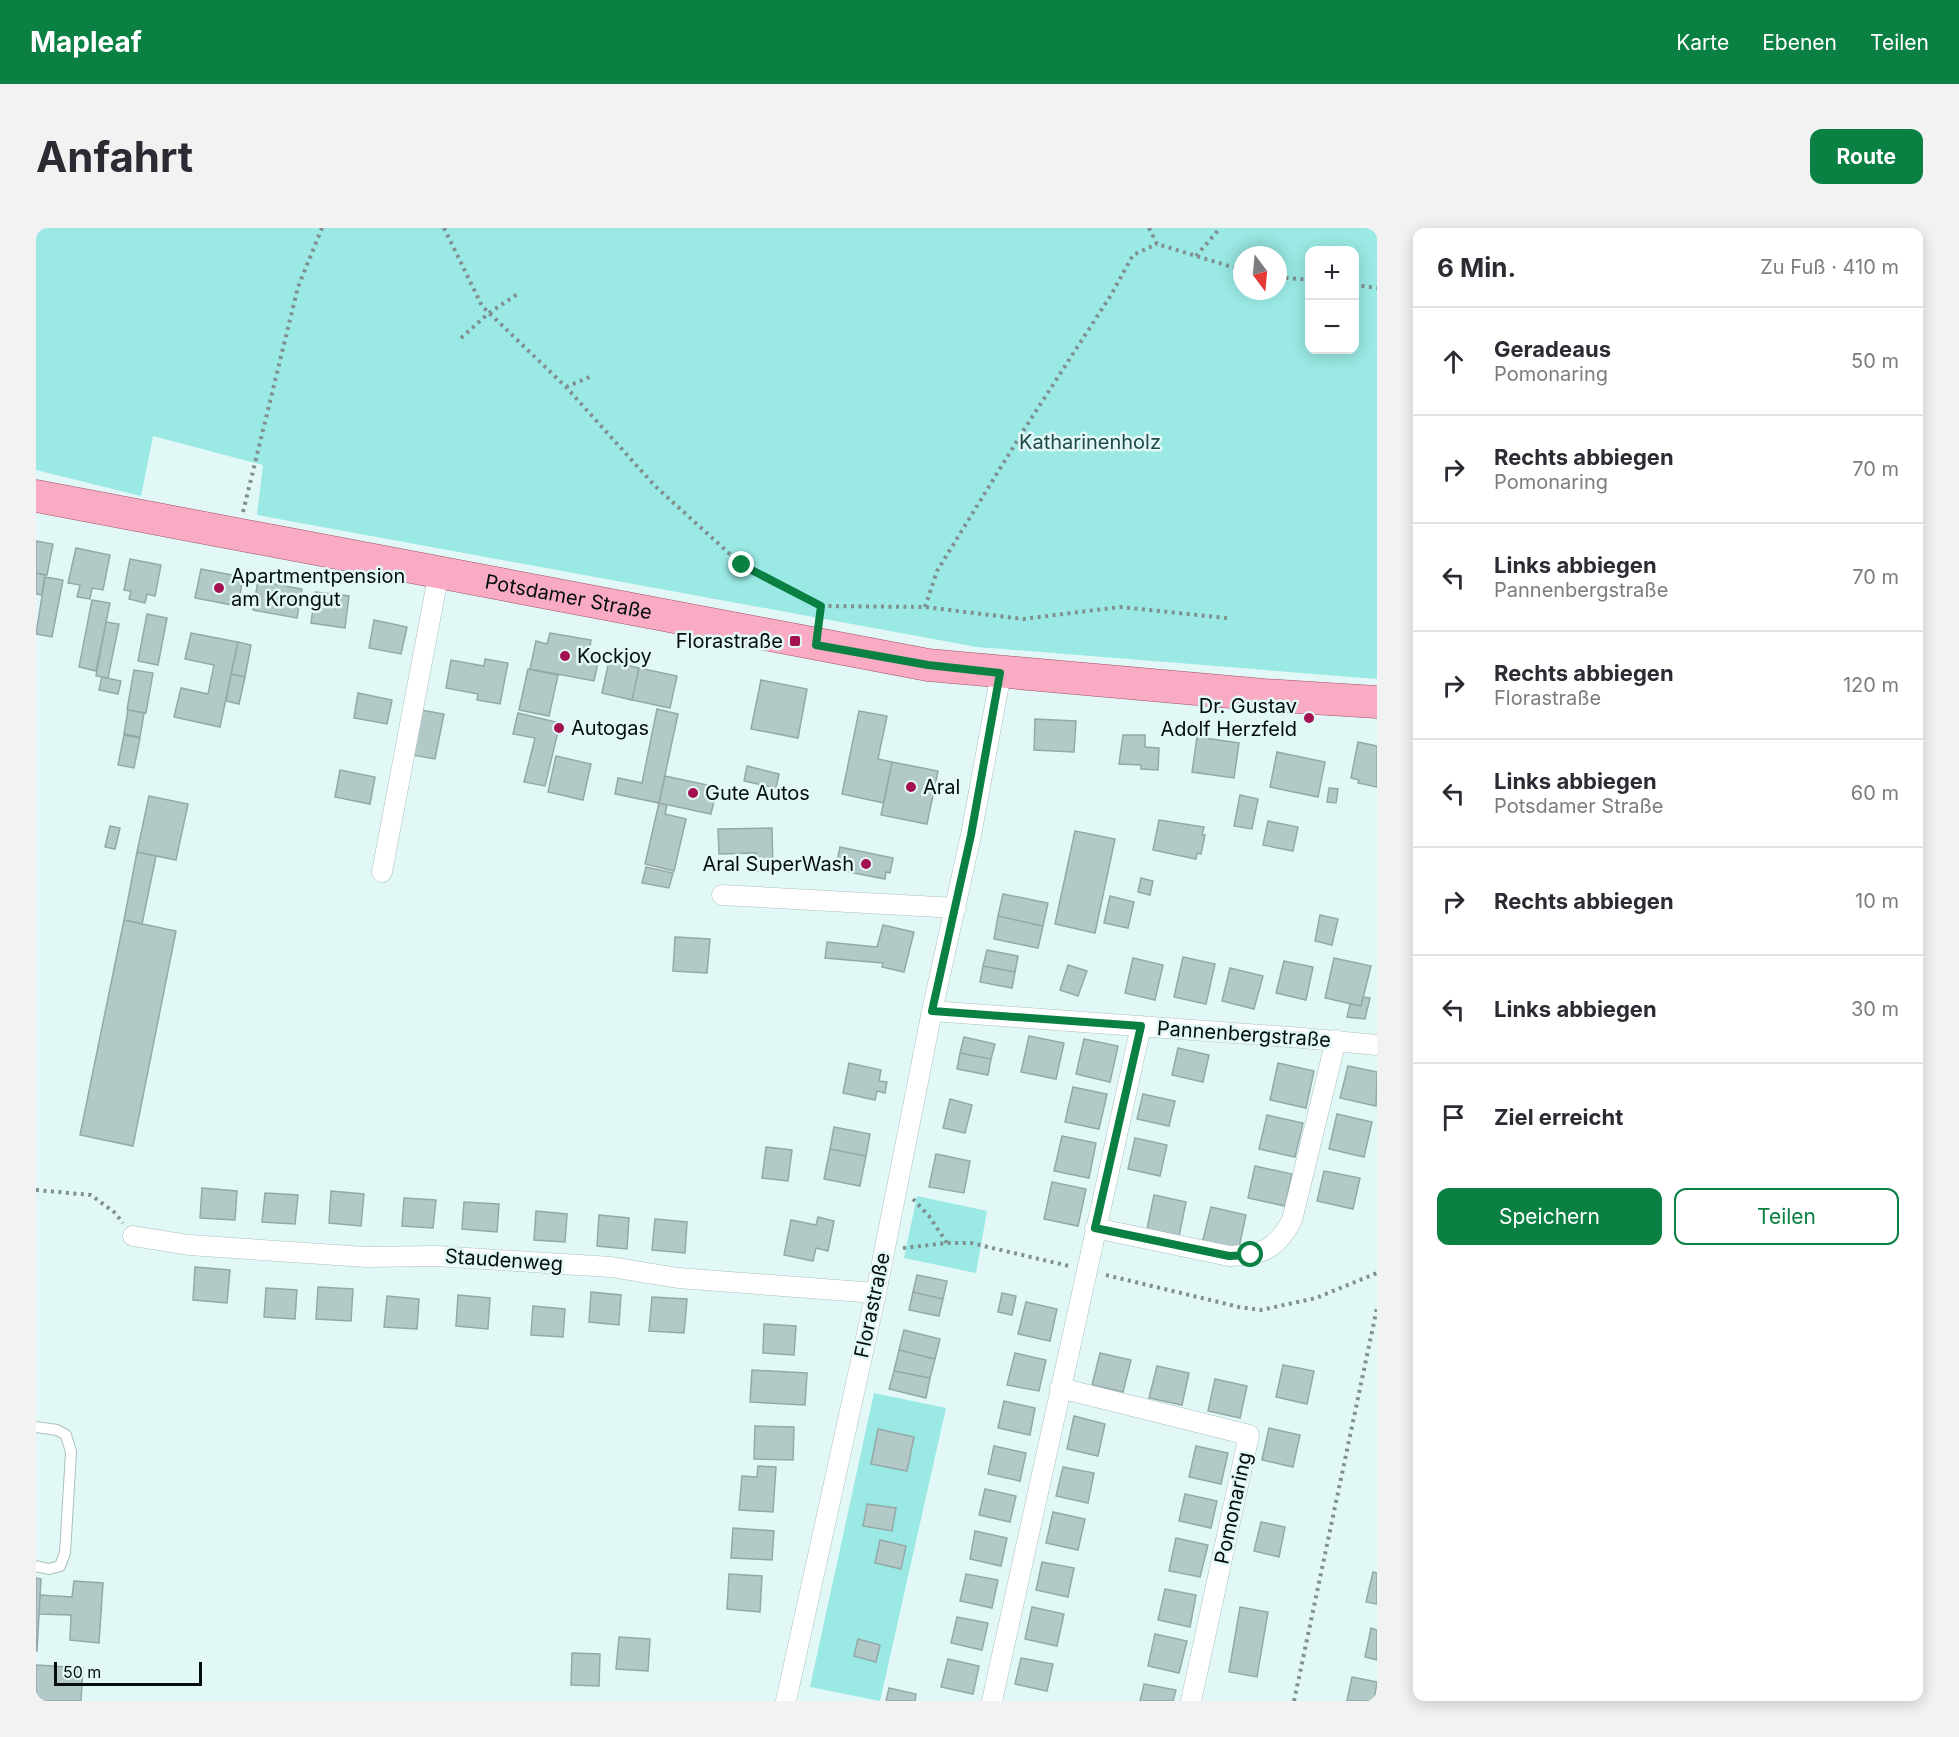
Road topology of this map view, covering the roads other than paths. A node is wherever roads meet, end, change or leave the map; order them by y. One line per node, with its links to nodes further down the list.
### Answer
1 (36, 496): 2 (main road, Potsdamer Straße)
2 (439, 572): 3 (main road, Potsdamer Straße); 5 (street)
3 (1000, 673): 4 (main road, Potsdamer Straße); 7 (street, Florastraße)
4 (1377, 702)
5 (382, 872)
6 (722, 895): 7 (street)
7 (956, 908): 8 (street, Florastraße)
8 (932, 1011): 9 (street, Pannenbergstraße); 14 (street, Florastraße)
9 (1141, 1026): 10 (street, Pannenbergstraße); 12 (street)
10 (1336, 1041): 11 (street, Pannenbergstraße); 12 (street)
11 (1377, 1045)
12 (1095, 1228): 15 (street)
13 (133, 1236): 14 (street, Staudenweg)
14 (876, 1293): 18 (street, Florastraße)
15 (1060, 1388): 19 (street); 20 (street, Pomonaring)
16 (36, 1427): 17 (lane)
17 (36, 1566)
18 (786, 1701)
19 (992, 1701)
20 (1191, 1701)

